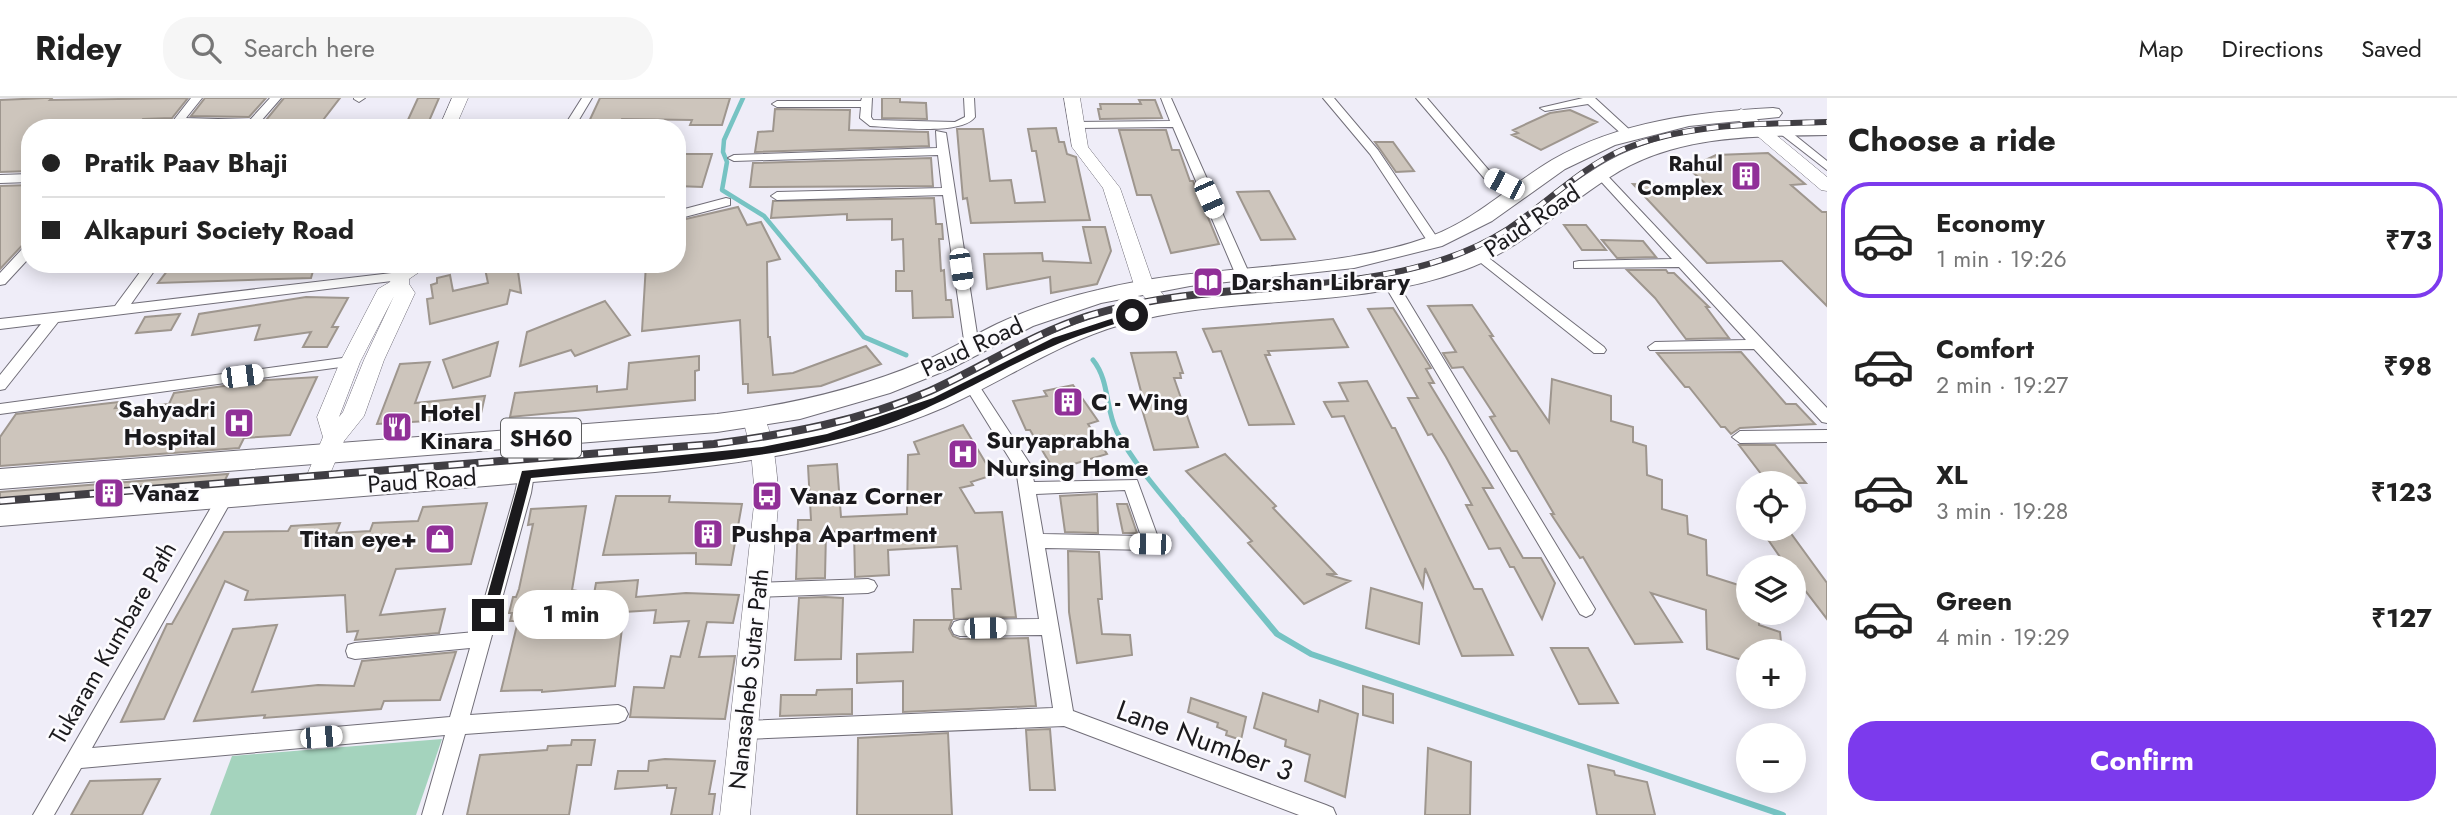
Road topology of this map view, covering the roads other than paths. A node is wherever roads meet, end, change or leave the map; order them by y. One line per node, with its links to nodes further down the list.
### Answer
1 (197, 98): 17 (street)
2 (276, 98): 18 (street)
3 (460, 98): 19 (street)
4 (475, 98): 20 (street)
5 (587, 98): 21 (street)
6 (969, 98): 12 (street)
7 (1072, 98): 23 (street)
8 (1166, 98): 22 (street)
9 (1328, 98): 41 (street)
10 (1420, 98): 37 (street)
11 (1589, 99): 14 (street); 28 (street)
12 (867, 101): 13 (street)
13 (777, 104)
14 (1545, 108)
15 (1827, 111): 16 (main road, Paud Road / SH60)
16 (1741, 114): 25 (street); 28 (main road, Paud Road / SH60)
17 (180, 119)
18 (257, 119)
19 (451, 119)
20 (467, 119)
21 (574, 119)
22 (1176, 124): 23 (street); 48 (street)
23 (1076, 125): 52 (street)
24 (1827, 129): 26 (main road, Paud Road / SH60)
25 (1760, 130): 26 (main road, Paud Road / SH60); 32 (main road, Paud Road / SH60); 35 (street)
26 (1782, 130): 31 (street)
27 (940, 133): 29 (street)
28 (1628, 134): 37 (main road, Paud Road / SH60)
29 (942, 151): 30 (street); 36 (street)
30 (734, 158)
31 (1827, 167)
32 (1600, 174): 42 (main road, Paud Road / SH60); 44 (street)
33 (21, 178): 34 (street)
34 (0, 179)
35 (1827, 186)
36 (950, 191): 38 (street); 59 (street)
37 (1521, 193): 41 (main road, Paud Road / SH60)
38 (777, 196)
39 (726, 201): 40 (street)
40 (686, 212)
41 (1434, 242): 48 (main road, Paud Road / SH60)
42 (1482, 256): 51 (main road, Paud Road / SH60); 60 (street)
43 (21, 259): 49 (street)
44 (1682, 263): 45 (street); 57 (street)
45 (1579, 265)
46 (146, 273): 54 (street)
47 (410, 273): 50 (street)
48 (1242, 273): 52 (main road, Paud Road / SH60)
49 (0, 281)
50 (399, 281): 54 (street); 61 (street); 69 (street)
51 (1391, 284): 53 (main road, Paud Road / SH60); 80 (street)
52 (1144, 285): 53 (street); 59 (main road, Paud Road / SH60)
53 (1164, 307): 63 (main road, Paud Road / SH60)
54 (120, 309): 55 (street)
55 (54, 317): 56 (street); 62 (street)
56 (0, 324)
57 (1758, 344): 58 (street); 65 (street)
58 (1655, 346)
59 (972, 347): 66 (main road, Paud Road / SH60)
60 (1599, 350)
61 (350, 362): 64 (street); 69 (street)
62 (0, 385)
63 (971, 385): 70 (main road, Paud Road / SH60); 73 (street)
64 (0, 409)
65 (1827, 418)
66 (754, 419): 69 (main road, Paud Road / SH60); 70 (street, Nanasaheb Sutar Path)
67 (1827, 436): 68 (street)
68 (1740, 438)
69 (331, 445): 72 (main road, Paud Road / SH60); 74 (street)
70 (762, 451): 71 (main road, Paud Road / SH60); 79 (street, Nanasaheb Sutar Path)
71 (526, 474): 74 (main road, Paud Road / SH60); 83 (street)
72 (0, 479)
73 (1028, 488): 77 (street); 77 (street)
74 (313, 489): 75 (main road, Paud Road / SH60)
75 (226, 496): 76 (main road, Paud Road / SH60); 89 (street, Tukaram Kumbare Path)
76 (0, 515)
77 (1036, 541): 81 (street)
78 (868, 586): 79 (street)
79 (758, 590): 88 (street, Nanasaheb Sutar Path)
80 (1586, 609)
81 (1050, 627): 82 (street); 86 (street)
82 (960, 628)
83 (481, 639): 84 (street); 87 (street)
84 (355, 651)
85 (618, 714): 87 (street)
86 (1064, 717): 88 (street); 93 (street, Lane Number 3)
87 (457, 725): 89 (street); 91 (street)
88 (745, 730): 92 (street, Nanasaheb Sutar Path)
89 (74, 759): 90 (street, Tukaram Kumbare Path)
90 (43, 815)
91 (432, 815)
92 (735, 815)
93 (1326, 815)

